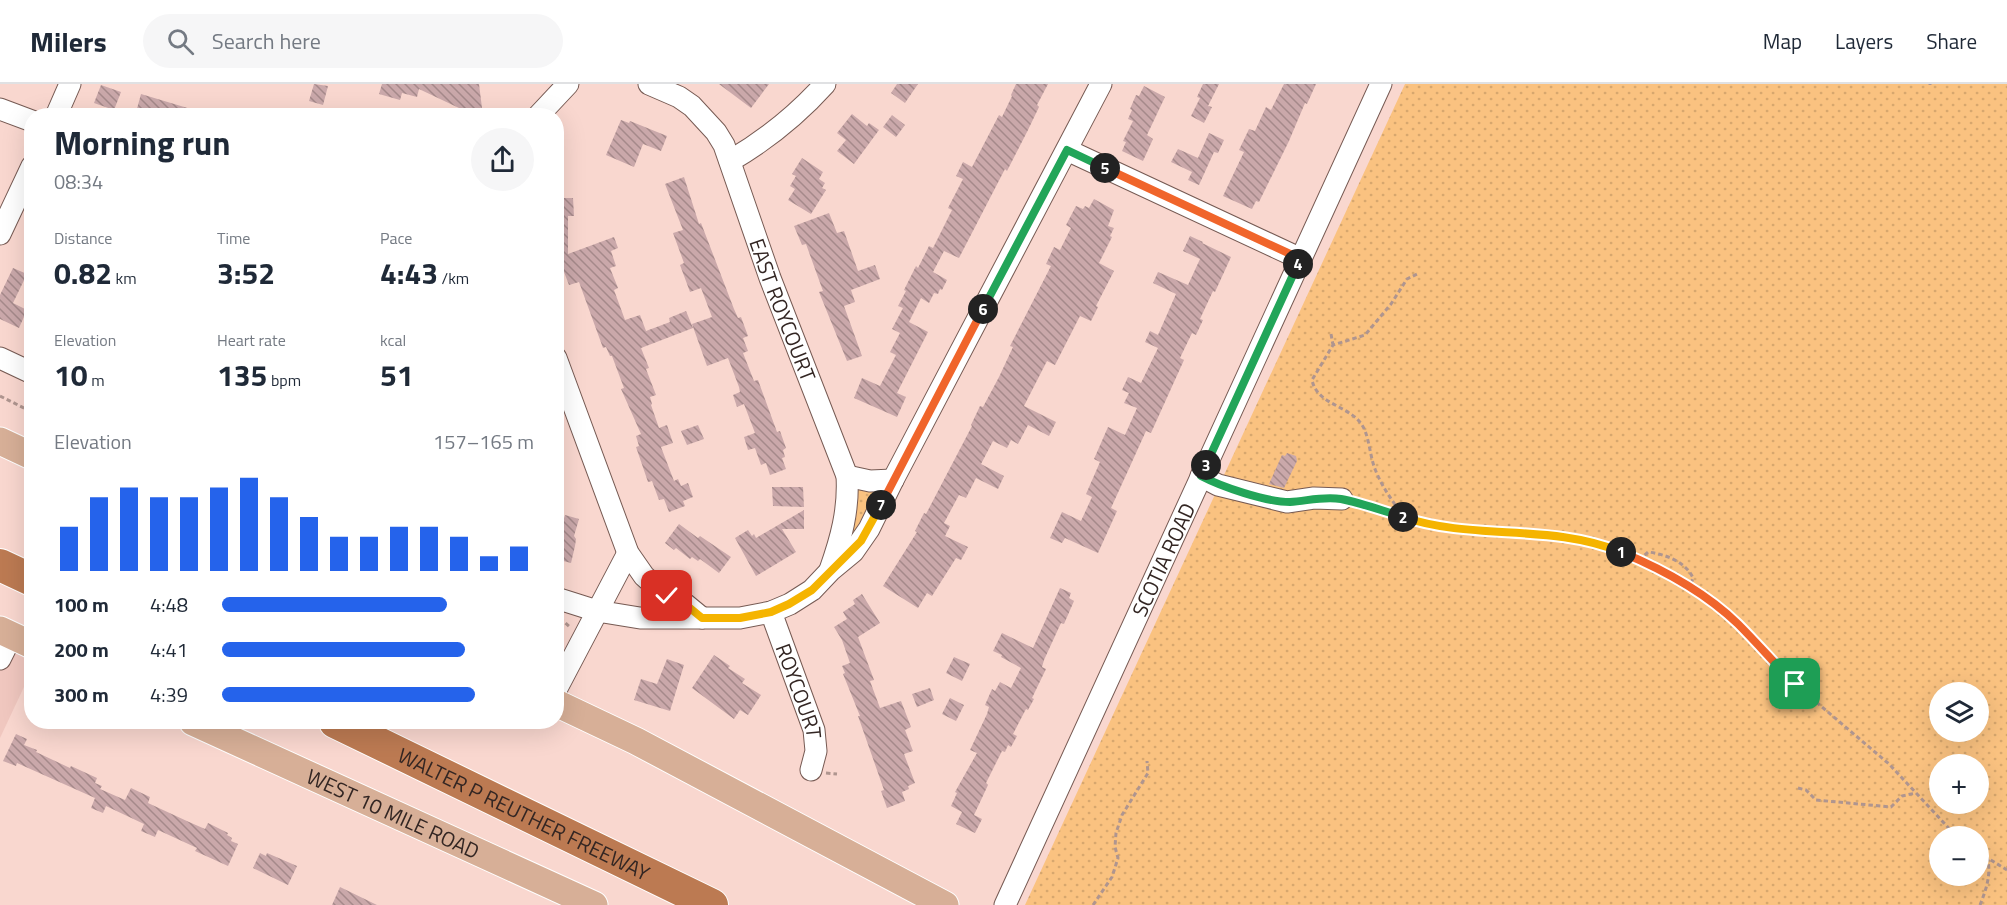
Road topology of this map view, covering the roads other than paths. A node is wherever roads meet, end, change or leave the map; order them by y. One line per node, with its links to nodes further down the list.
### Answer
1 (70, 84): 7 (street)
2 (568, 84): 8 (street)
3 (649, 84): 12 (street, EAST ROYCOURT)
4 (825, 84): 12 (street)
5 (1101, 84): 11 (street)
6 (1381, 84): 15 (street, SCOTIA ROAD)
7 (60, 108)
8 (546, 108)
9 (0, 109): 10 (street)
10 (24, 118)
11 (1067, 150): 15 (street); 23 (street)
12 (730, 160): 21 (street, EAST ROYCOURT)
13 (24, 183): 14 (street)
14 (0, 234)
15 (1301, 259): 22 (street, SCOTIA ROAD)
16 (0, 358): 17 (street)
17 (24, 369)
18 (564, 380): 25 (street)
19 (0, 441): 20 (main road)
20 (24, 452)
21 (847, 476): 23 (street); 27 (street, EAST ROYCOURT)
22 (1201, 476): 24 (street); 41 (street, SCOTIA ROAD)
23 (893, 480): 27 (street)
24 (1342, 499)
25 (628, 553): 30 (street); 32 (street)
26 (0, 565): 28 (highway)
27 (830, 571): 31 (street)
28 (24, 576)
29 (564, 601): 30 (street)
30 (597, 611): 32 (street); 33 (street)
31 (771, 612): 32 (street); 37 (street, ROYCOURT)
32 (702, 618)
33 (564, 675)
34 (564, 707): 40 (main road)
35 (208, 729): 38 (main road, WEST 10 MILE ROAD)
36 (349, 729): 39 (highway, WALTER P REUTHER FREEWAY)
37 (811, 770)
38 (594, 905)
39 (712, 905)
40 (945, 905)
41 (1005, 905)

